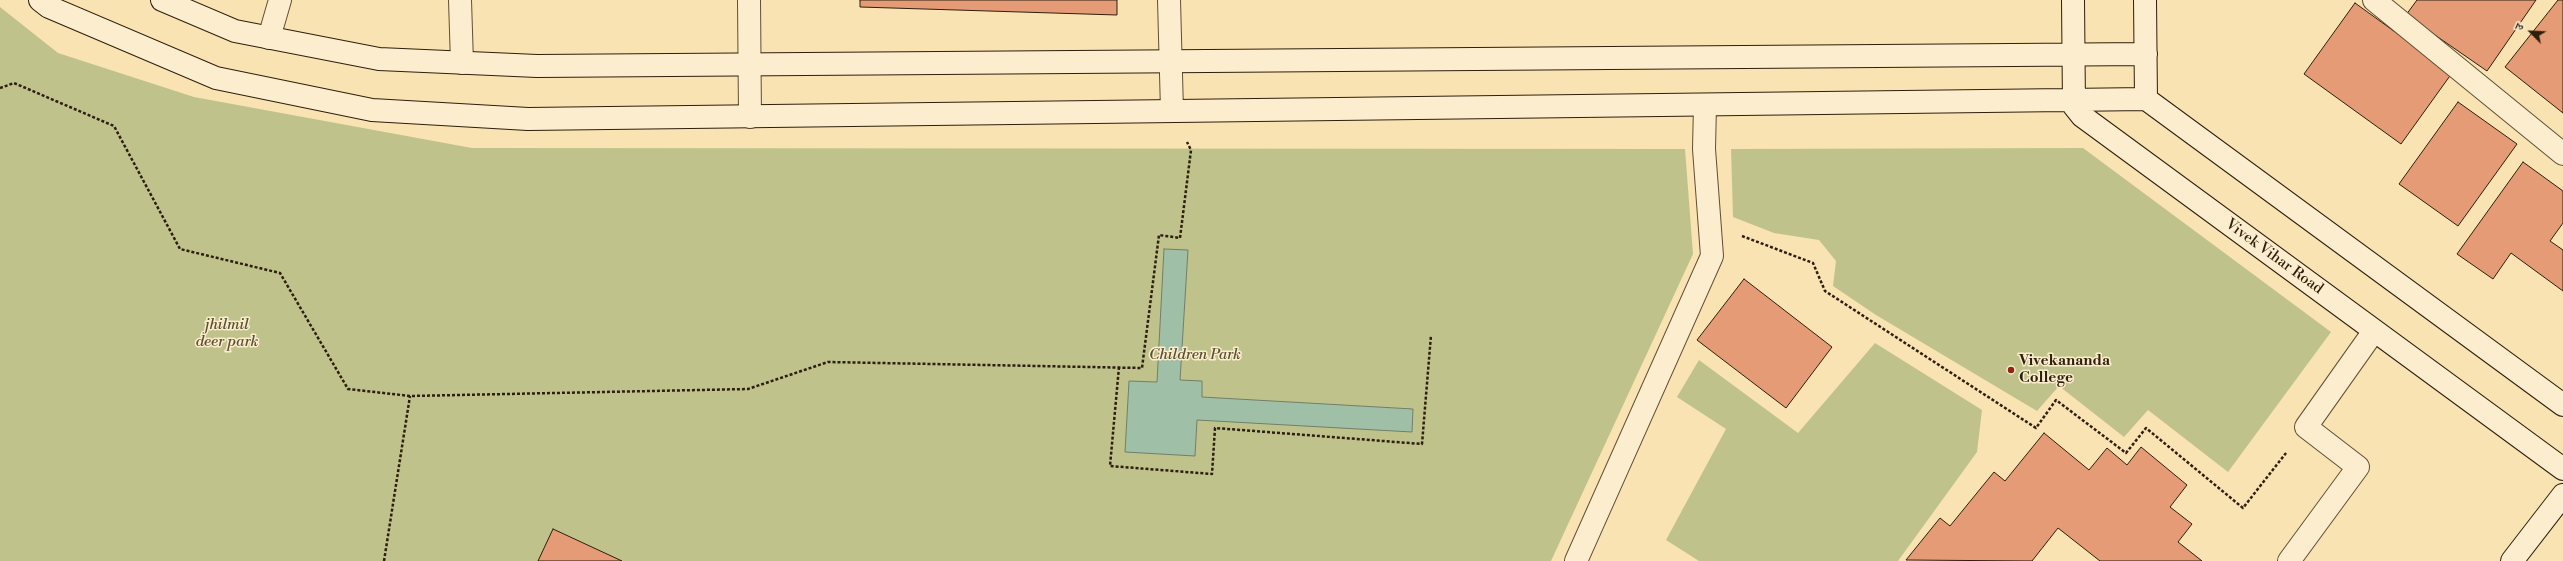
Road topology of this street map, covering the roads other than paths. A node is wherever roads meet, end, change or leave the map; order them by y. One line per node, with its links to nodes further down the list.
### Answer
1 (40, 0): 20 (street)
2 (162, 0): 10 (street)
3 (280, 0): 10 (street)
4 (460, 0): 14 (street)
5 (749, 0): 15 (street)
6 (1170, 0): 13 (street)
7 (2073, 0): 12 (street, Vivek Vihar Road)
8 (2145, 0): 11 (street)
9 (2374, 0): 21 (street)
10 (269, 38): 14 (street)
11 (2146, 54): 12 (street); 16 (street)
12 (2073, 55): 13 (street); 17 (street, Vivek Vihar Road)
13 (1171, 61): 15 (street); 19 (street)
14 (462, 63): 15 (street)
15 (750, 65): 20 (street)
16 (2146, 98): 17 (street); 23 (street)
17 (2074, 100): 18 (street); 22 (street, Vivek Vihar Road)
18 (1705, 105): 19 (street); 26 (street)
19 (1172, 111): 20 (street)
20 (750, 117)
21 (2563, 154)
22 (2374, 330): 24 (street, Vivek Vihar Road); 27 (street)
23 (2563, 405)
24 (2563, 469)
25 (2563, 495): 28 (street)
26 (1582, 559)
27 (2289, 561)
28 (2512, 561)

